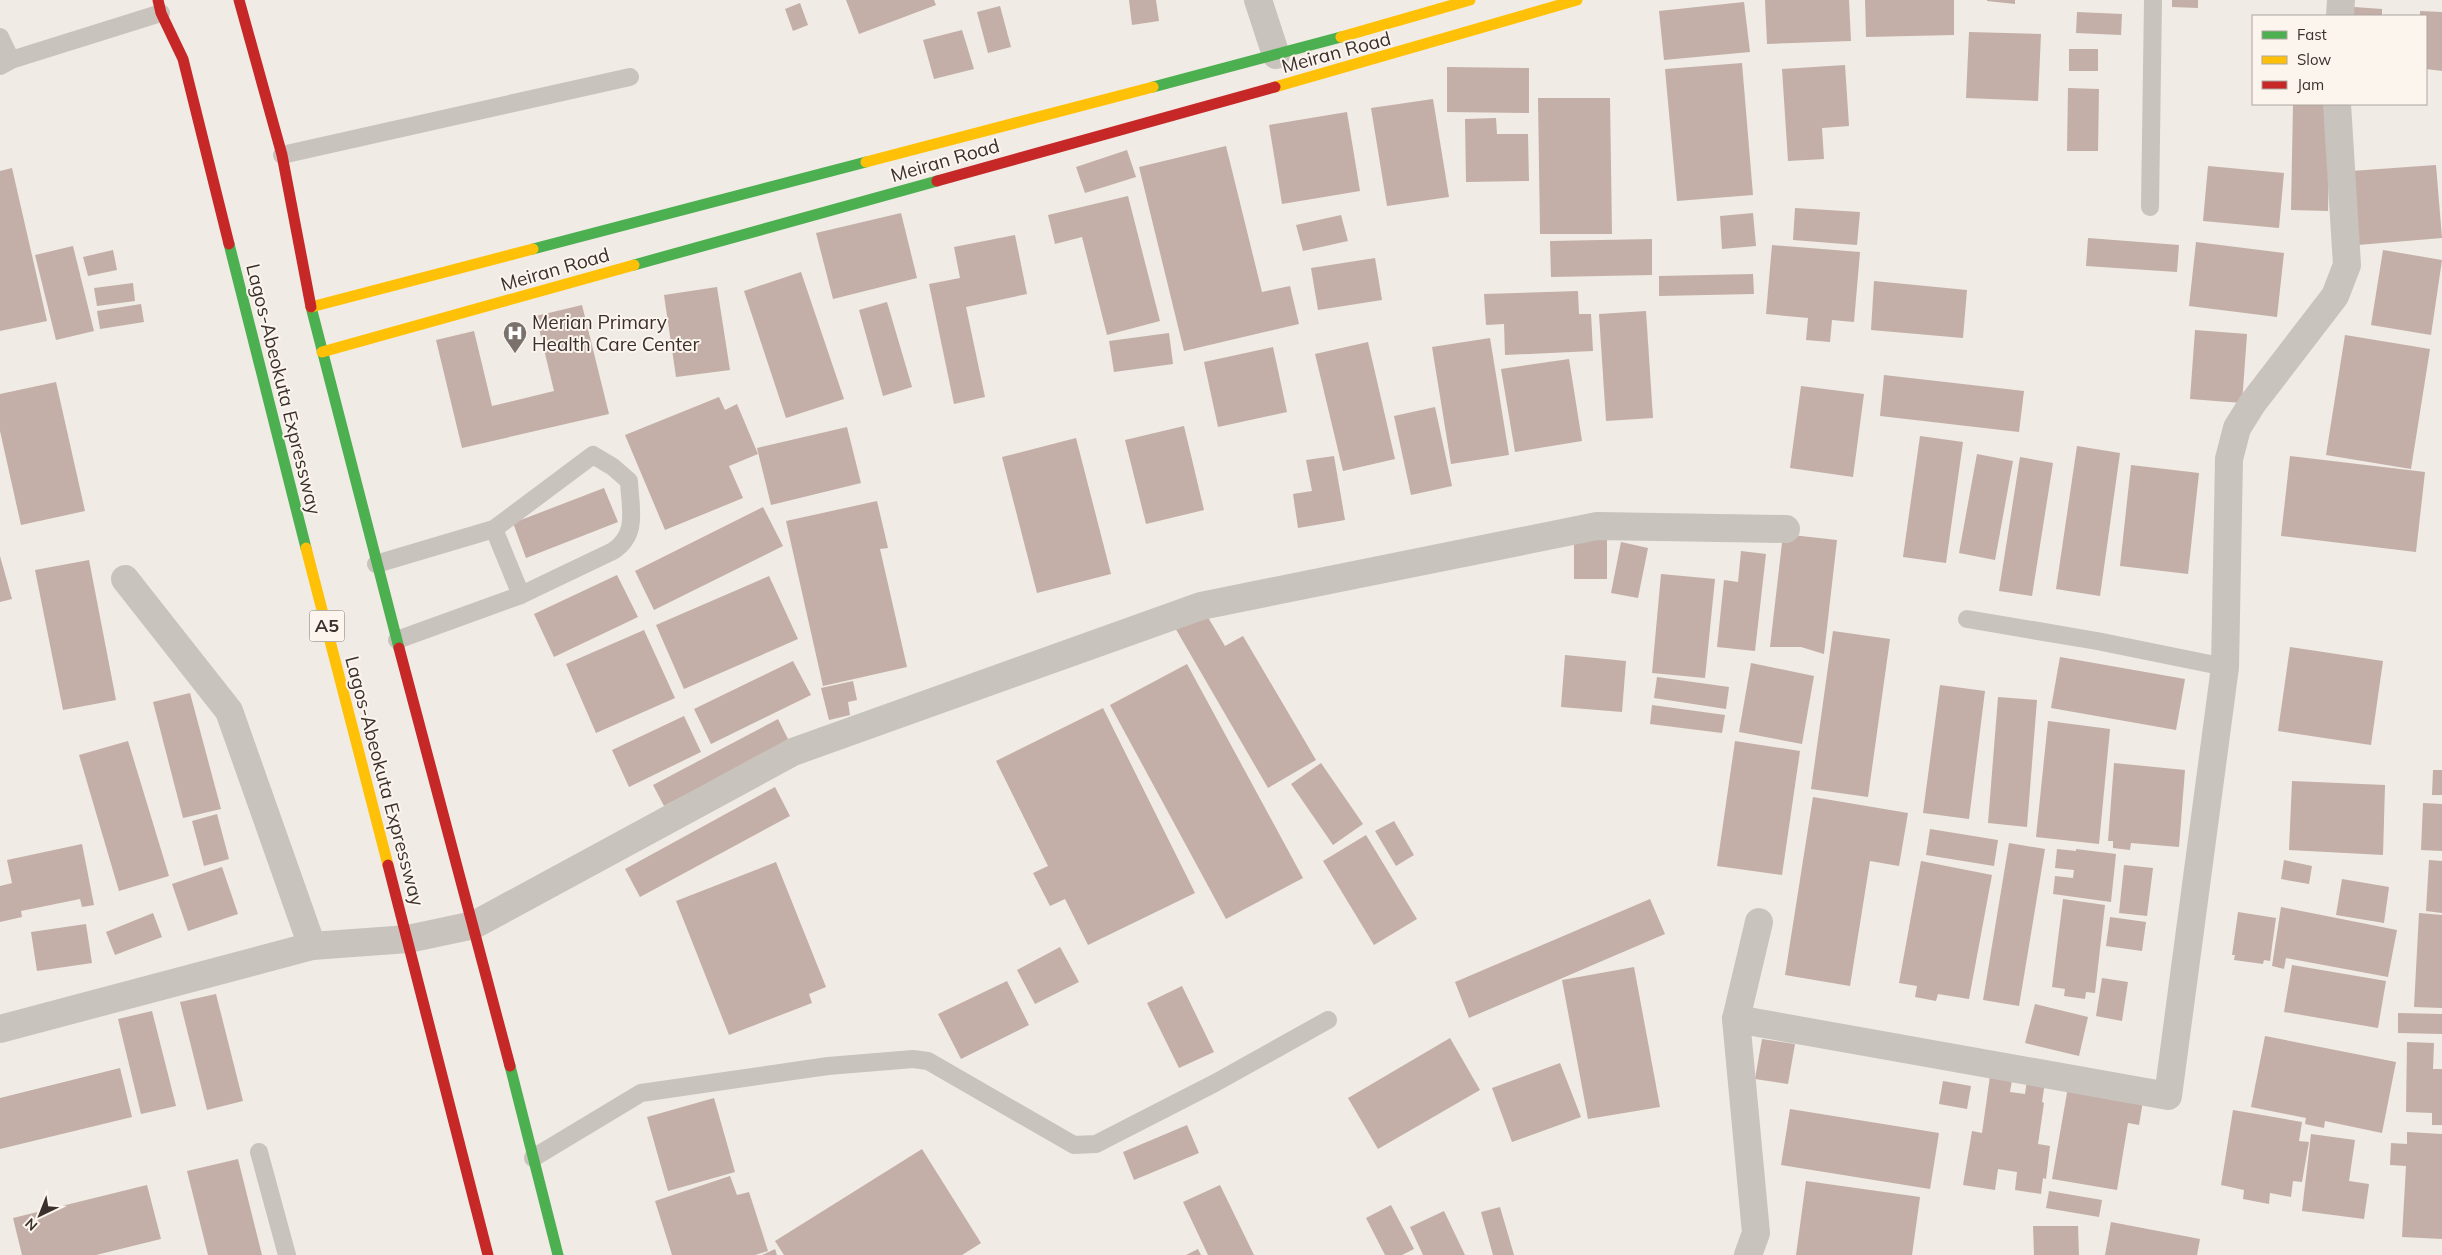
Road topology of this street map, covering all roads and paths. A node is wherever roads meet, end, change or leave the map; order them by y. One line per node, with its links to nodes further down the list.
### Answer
1 (240, 0): 14 (main road)
2 (1258, 0): 10 (street)
3 (1470, 0): 10 (main road, Meiran Road)
4 (1577, 0): 17 (main road, Meiran Road)
5 (2153, 0): 15 (lane)
6 (2341, 0): 8 (street)
7 (160, 6): 11 (lane); 28 (main road, Lagos-Abeokuta Expressway / A5)
8 (2340, 15)
9 (0, 37): 11 (lane)
10 (1276, 55): 16 (main road, Meiran Road)
11 (6, 63)
12 (630, 77): 14 (lane)
13 (2337, 105): 25 (street)
14 (282, 154): 16 (main road)
15 (2150, 207)
16 (311, 307): 17 (main road)
17 (322, 352): 20 (main road)
18 (494, 529): 20 (lane); 22 (lane); 22 (lane)
19 (1786, 529): 27 (street)
20 (376, 564): 24 (main road)
21 (125, 580): 29 (street)
22 (521, 595): 24 (lane)
23 (1967, 619): 25 (lane)
24 (397, 640): 27 (main road)
25 (2224, 666): 30 (street)
26 (1759, 922): 30 (street)
27 (474, 924): 28 (street); 34 (main road)
28 (408, 939): 29 (street); 36 (main road, Lagos-Abeokuta Expressway / A5)
29 (312, 946): 32 (street)
30 (1736, 1019): 38 (street)
31 (1328, 1020): 34 (lane)
32 (0, 1029)
33 (259, 1152): 35 (lane)
34 (533, 1158): 37 (main road)
35 (287, 1255)
36 (488, 1255)
37 (558, 1255)
38 (1748, 1255)

